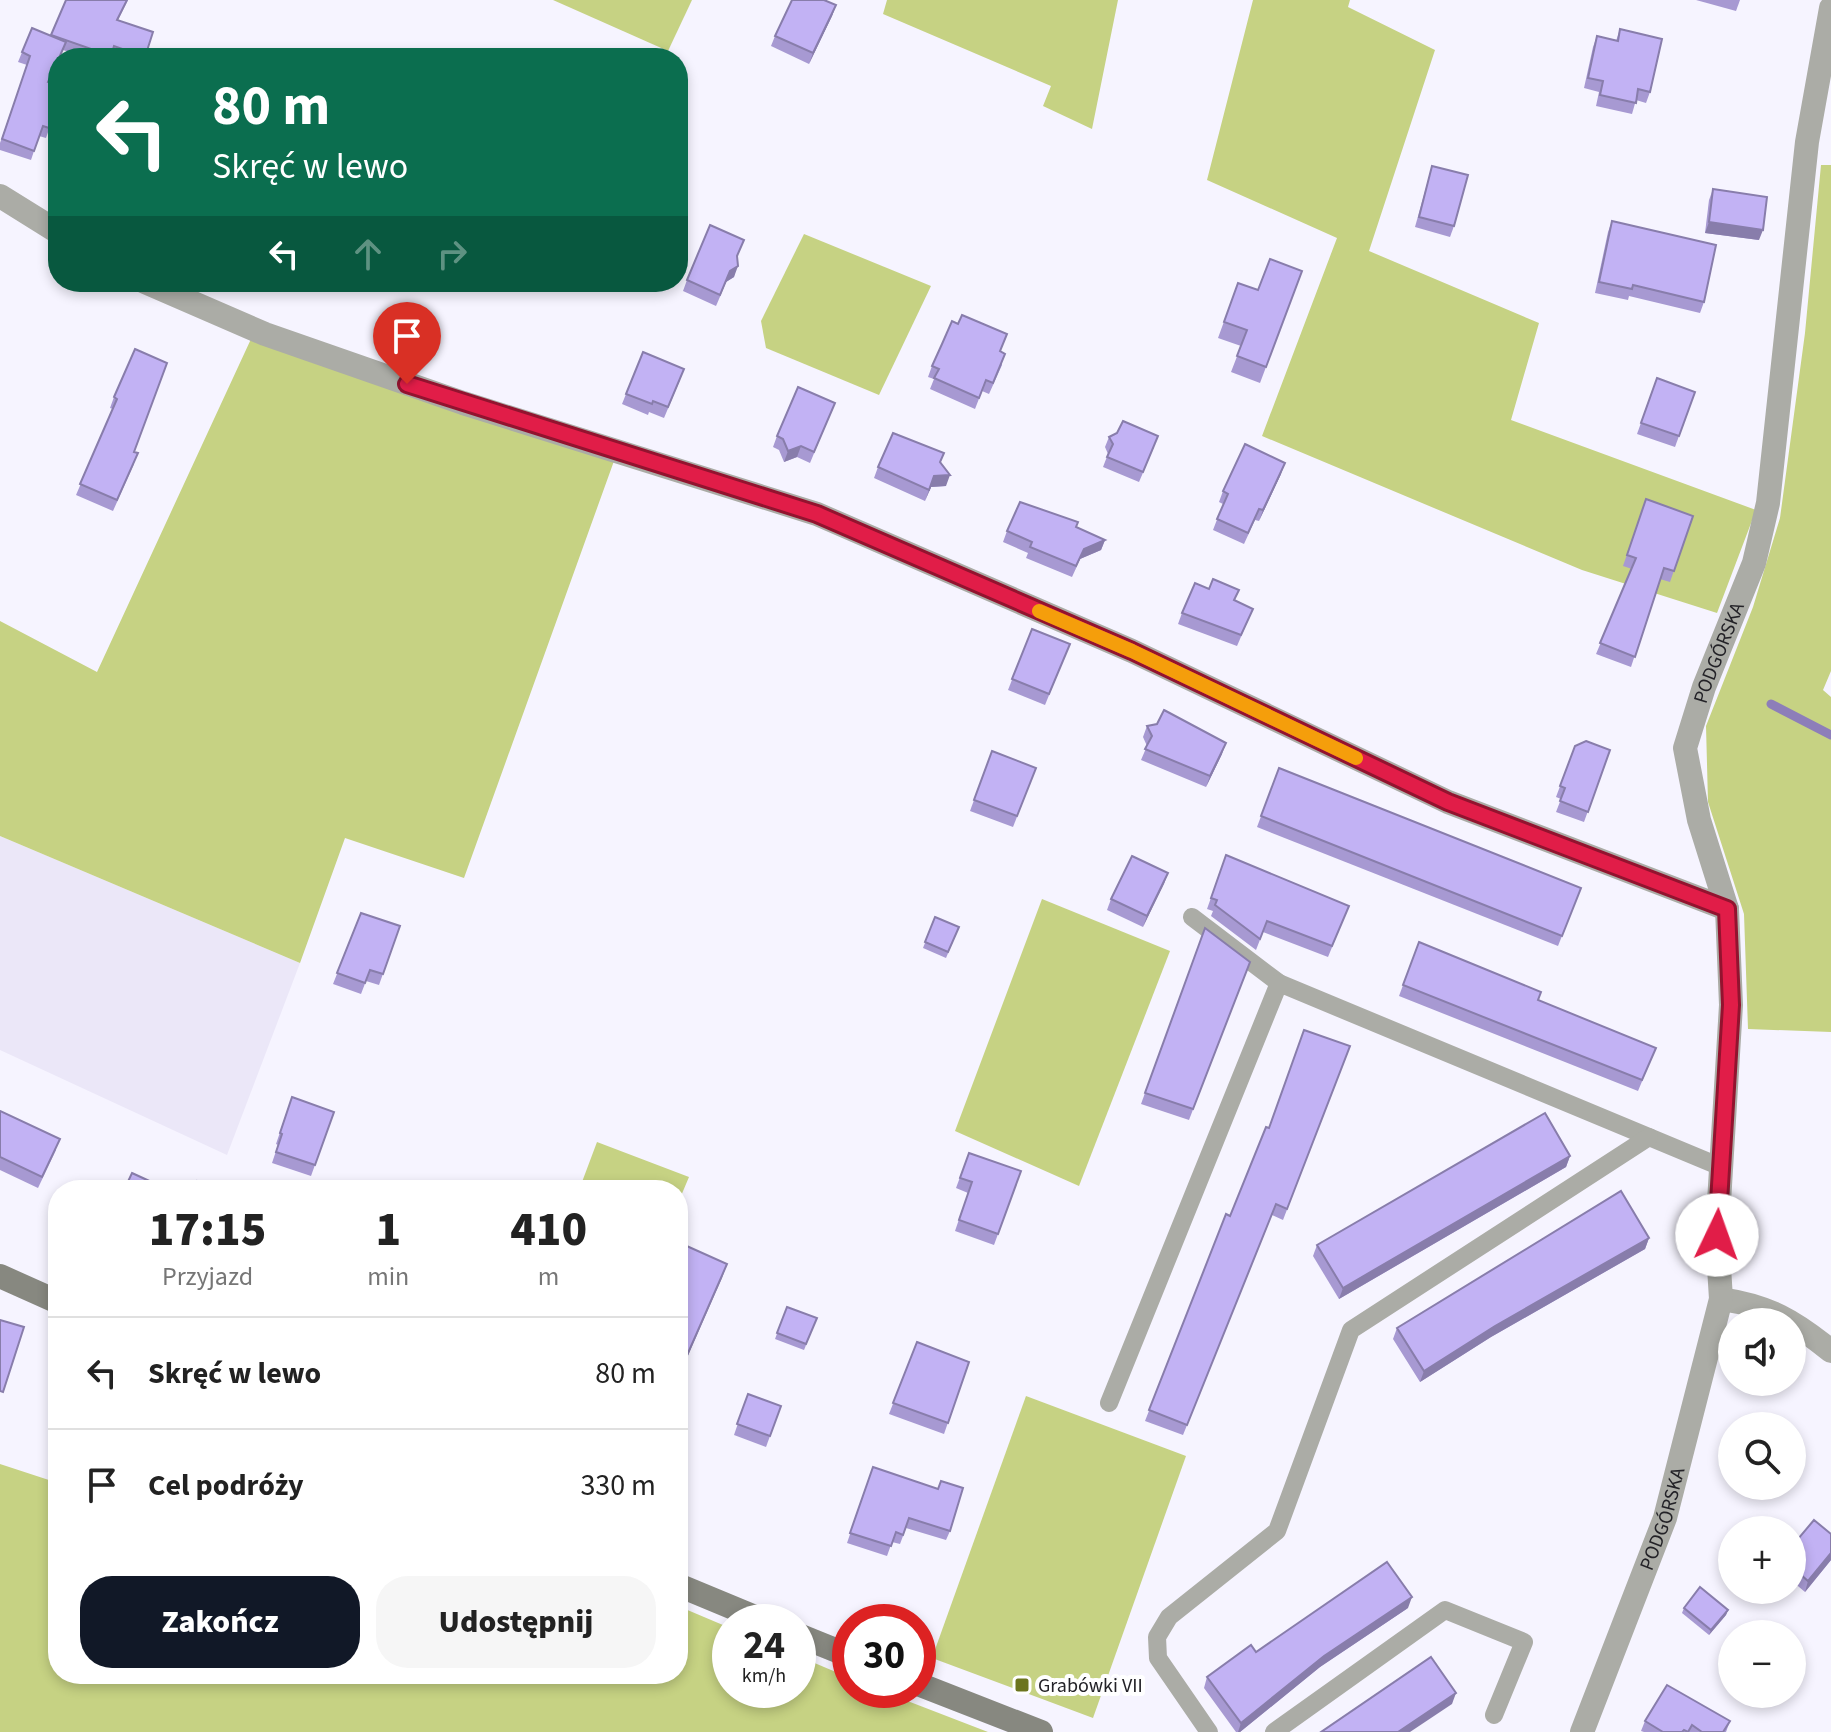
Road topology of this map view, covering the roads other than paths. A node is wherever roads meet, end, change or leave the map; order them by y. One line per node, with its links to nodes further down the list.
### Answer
1 (1831, 8): 5 (street, PODGÓRSKA)
2 (0, 196): 3 (street)
3 (48, 226)
4 (168, 292): 5 (street)
5 (1727, 909): 9 (street, PODGÓRSKA)
6 (1192, 917): 7 (lane)
7 (1279, 983): 8 (lane); 14 (lane)
8 (1649, 1137): 9 (lane); 20 (lane)
9 (1721, 1167): 12 (street, PODGÓRSKA)
10 (0, 1276): 11 (street)
11 (48, 1298)
12 (1721, 1299): 13 (street); 22 (street, PODGÓRSKA)
13 (1831, 1351)
14 (1109, 1403)
15 (688, 1589): 16 (street)
16 (724, 1604)
17 (936, 1691): 19 (street)
18 (1494, 1715): 21 (lane)
19 (1041, 1732)
20 (1209, 1732)
21 (1274, 1732)
22 (1582, 1732)

